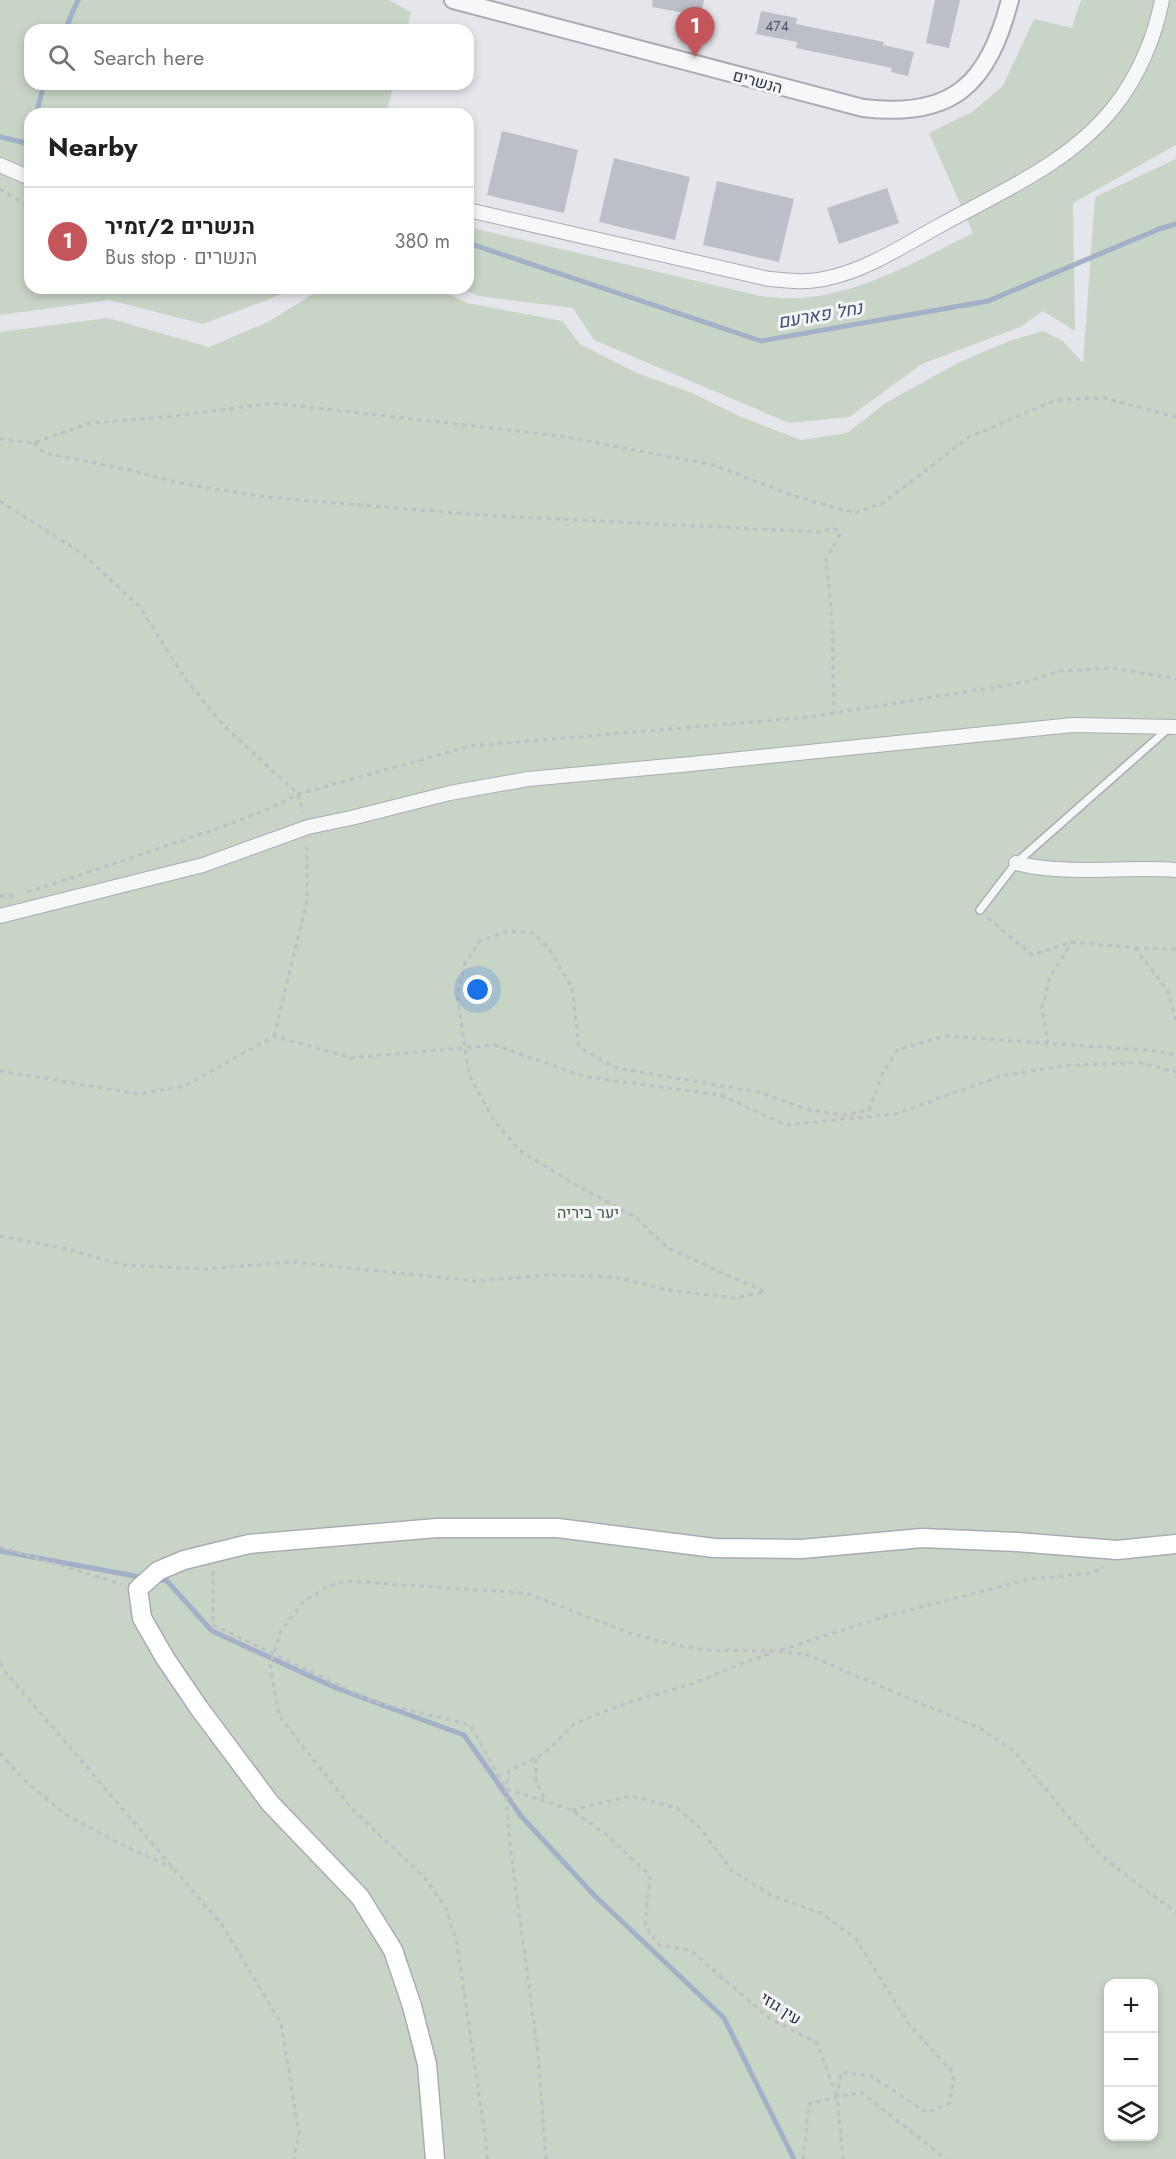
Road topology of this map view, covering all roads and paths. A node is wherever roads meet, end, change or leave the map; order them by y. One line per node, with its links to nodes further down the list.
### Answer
1 (453, 0): 2 (street, הנשרים)
2 (1010, 0)
3 (1162, 0): 8 (street)
4 (0, 165): 5 (street)
5 (24, 175)
6 (0, 189): 7 (path)
7 (24, 203)
8 (474, 211)
9 (1176, 417): 11 (path)
10 (0, 439): 11 (path)
11 (34, 443): 14 (path)
12 (0, 501): 16 (path)
13 (1176, 679): 14 (path)
14 (834, 713): 16 (path)
15 (1173, 727): 17 (street); 18 (lane)
16 (298, 794): 17 (path); 20 (path)
17 (308, 827): 22 (street); 27 (path)
18 (1016, 863): 19 (street); 21 (lane)
19 (1176, 870)
20 (0, 896)
21 (980, 910): 23 (path)
22 (0, 916)
23 (1072, 942): 24 (path); 28 (path)
24 (1135, 948): 25 (path); 26 (path)
25 (1176, 950)
26 (1176, 1020)
27 (274, 1036): 29 (path); 31 (path)
28 (1048, 1044): 29 (path); 30 (path)
29 (465, 1048): 32 (path); 33 (path)
30 (1176, 1055)
31 (0, 1071)
32 (1176, 1072)
33 (0, 1236)
34 (1176, 1544): 36 (main road)
35 (0, 1547): 38 (path)
36 (1117, 1550): 37 (main road); 39 (path)
37 (211, 1553): 38 (main road); 40 (path)
38 (138, 1589): 51 (main road)
39 (777, 1651): 40 (path); 43 (path); 48 (path)
40 (274, 1656): 44 (path); 52 (path)
41 (0, 1663): 47 (path)
42 (0, 1753): 47 (path)
43 (536, 1758): 44 (path); 45 (path)
44 (506, 1790): 45 (path); 53 (path)
45 (546, 1803): 46 (path)
46 (572, 1810): 49 (path, עין גוזי); 49 (path)
47 (175, 1869): 50 (path)
48 (1176, 1912)
49 (837, 2097): 54 (path); 55 (path); 56 (path)
50 (294, 2159)
51 (435, 2159)
52 (487, 2159)
53 (546, 2159)
54 (804, 2159)
55 (843, 2159)
56 (946, 2159)

